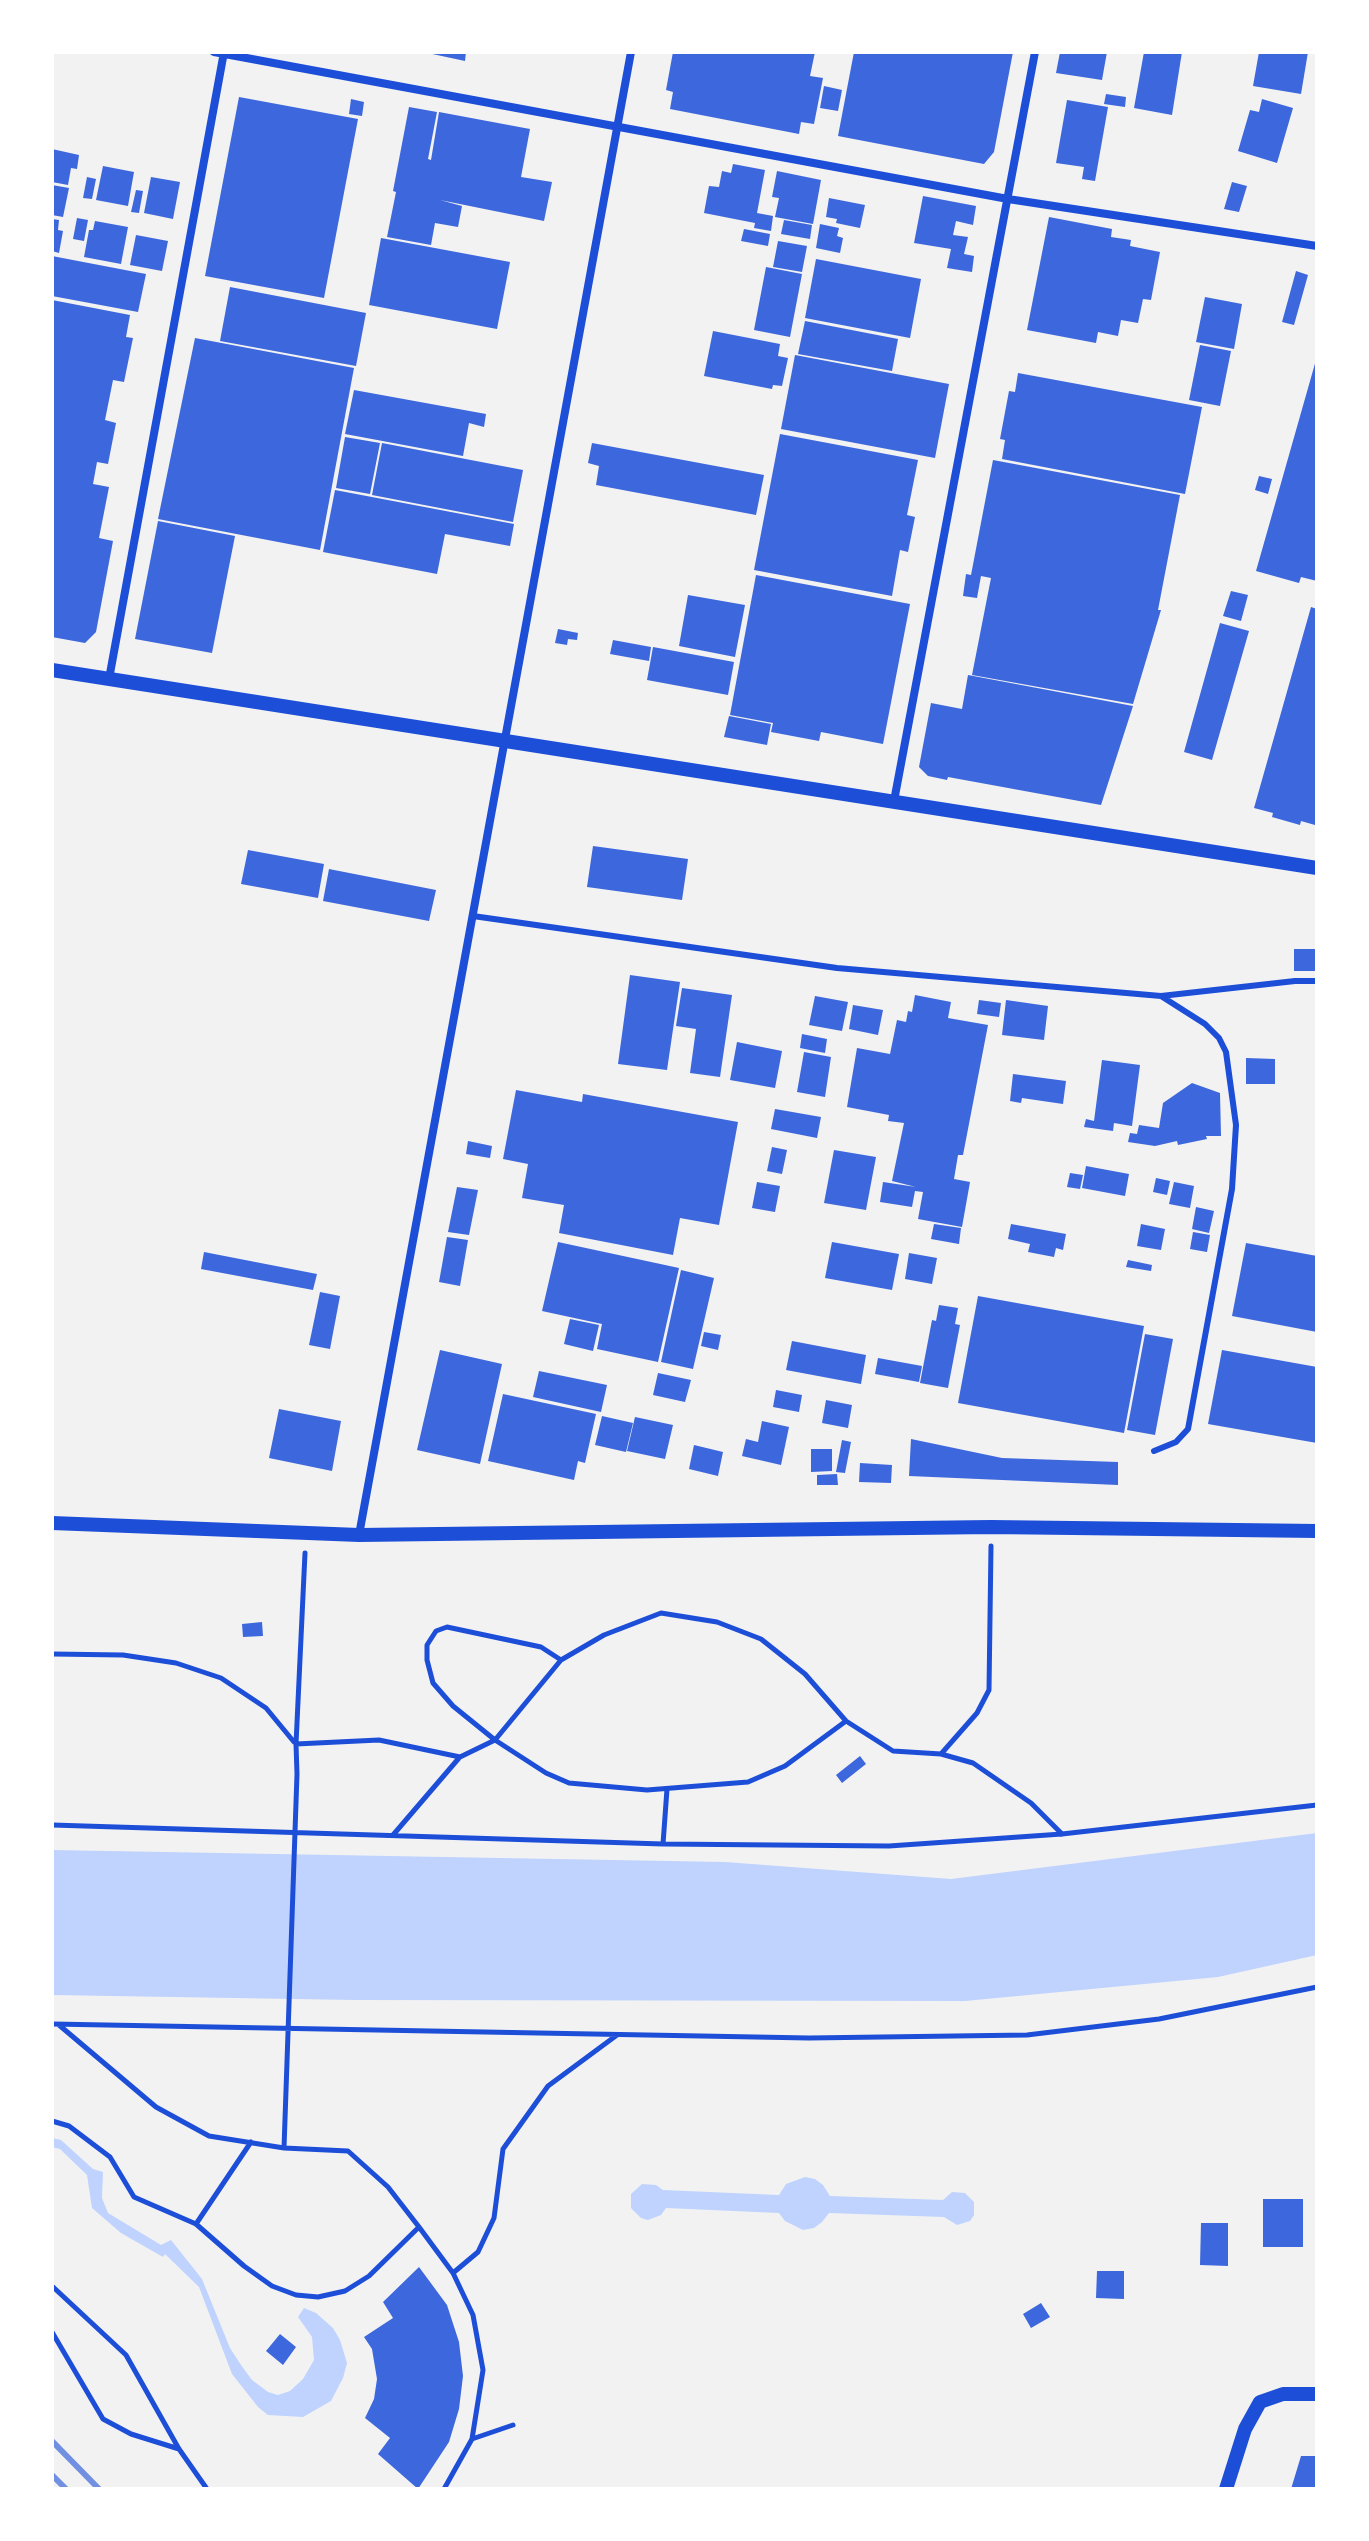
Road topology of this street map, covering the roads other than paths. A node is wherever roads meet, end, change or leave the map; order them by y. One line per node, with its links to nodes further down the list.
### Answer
1 (631, 52): 4 (street)
2 (1035, 52): 5 (street)
3 (220, 53): 4 (street); 8 (street)
4 (618, 125): 5 (street); 9 (street)
5 (1008, 199): 6 (street); 10 (street)
6 (1317, 246)
7 (52, 670): 8 (street)
8 (109, 679): 9 (street)
9 (505, 743): 10 (street); 12 (street)
10 (894, 801): 11 (street)
11 (1317, 868)
12 (473, 916): 14 (lane); 18 (street)
13 (1317, 981): 14 (lane)
14 (1161, 996): 15 (lane)
15 (1154, 1451)
16 (52, 1523): 18 (street)
17 (1317, 1531): 18 (street)
18 (359, 1535)
19 (1317, 2394): 20 (street)
20 (1226, 2489)

